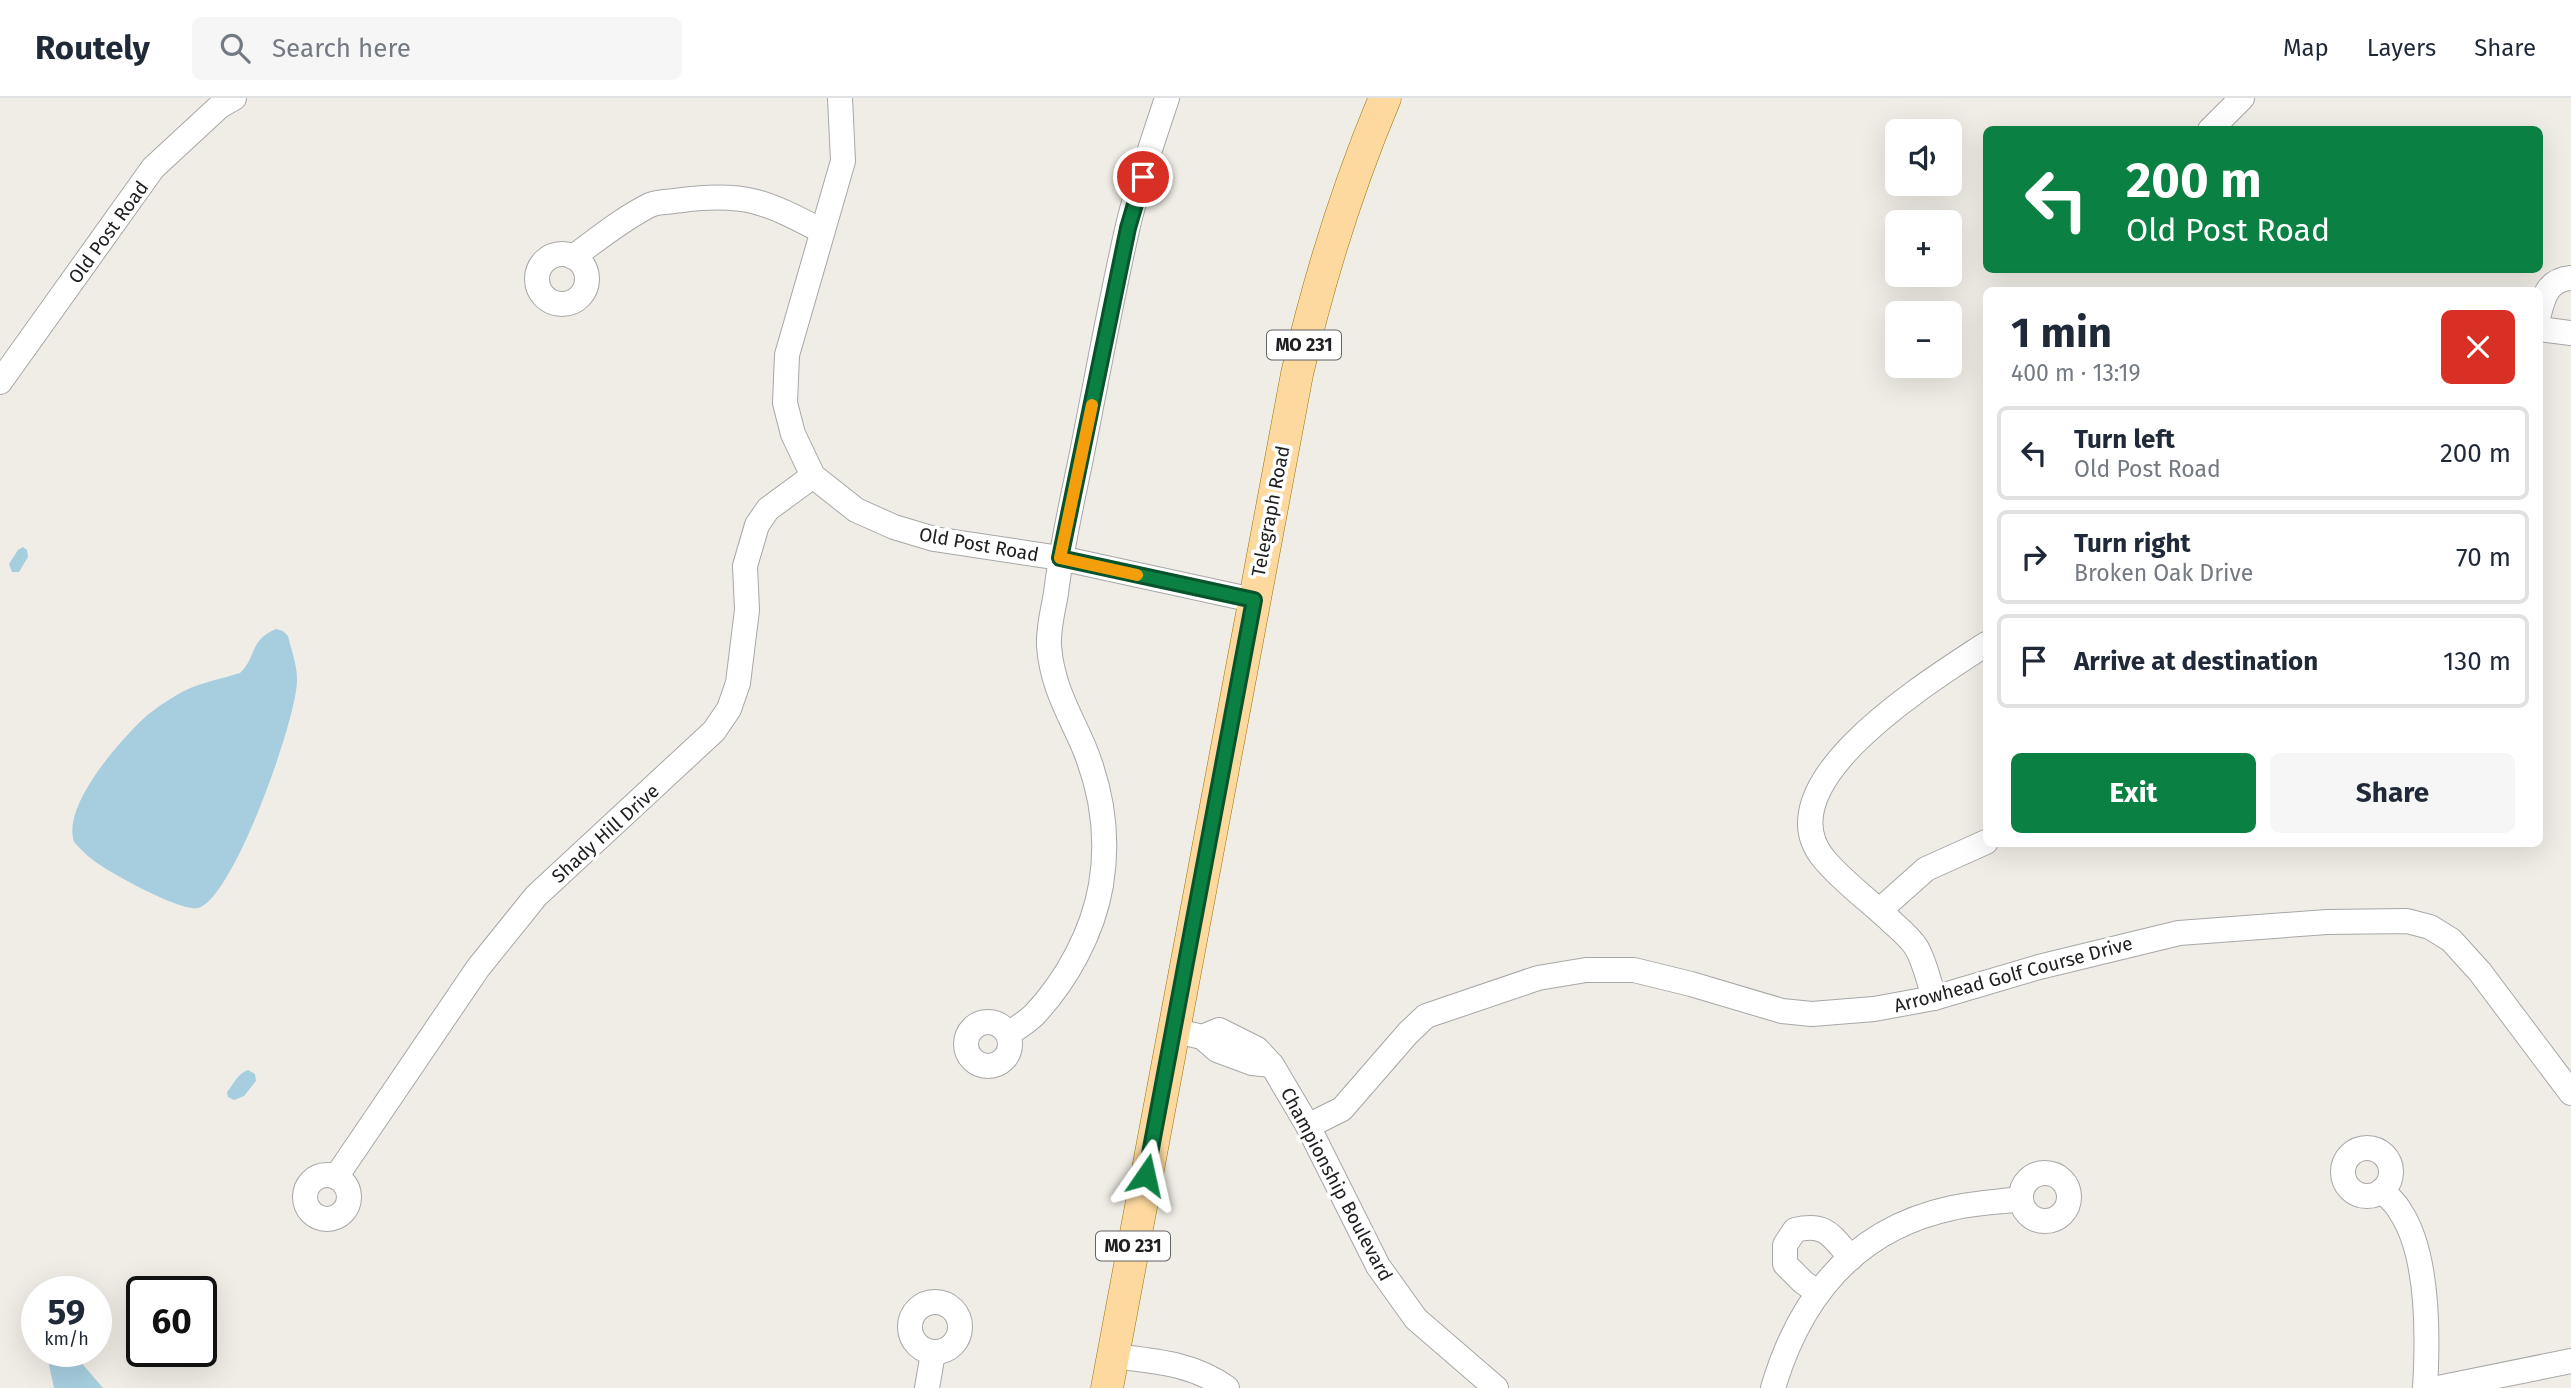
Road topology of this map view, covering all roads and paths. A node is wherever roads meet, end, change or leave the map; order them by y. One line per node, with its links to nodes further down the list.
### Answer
1 (840, 98): 7 (street, Old Post Road)
2 (1167, 98): 15 (street)
3 (1385, 98): 16 (main road, Telegraph Road / MO 231)
4 (2242, 98): 6 (street)
5 (223, 101): 13 (street, Old Post Road)
6 (2214, 126)
7 (822, 231): 8 (street); 14 (street, Old Post Road)
8 (573, 257)
9 (2571, 278): 10 (street)
10 (2543, 301)
11 (2543, 330): 12 (street)
12 (2571, 333)
13 (0, 382)
14 (813, 476): 15 (street, Old Post Road); 25 (street, Shady Hill Drive)
15 (1060, 558): 16 (street, Old Post Road); 21 (street)
16 (1254, 600): 22 (main road, Telegraph Road / MO 231)
17 (1983, 646): 19 (street)
18 (1983, 843): 19 (street)
19 (1880, 910): 20 (street)
20 (1934, 998): 23 (street, Arrowhead Golf Course Drive); 24 (street, Arrowhead Golf Course Drive)
21 (1008, 1034)
22 (1188, 1034): 24 (street, Championship Boulevard); 31 (main road, Telegraph Road / MO 231)
23 (2571, 1093)
24 (1308, 1126): 36 (street, Championship Boulevard)
25 (336, 1177)
26 (2382, 1190): 38 (street)
27 (2021, 1199): 28 (street)
28 (1852, 1258): 29 (street); 29 (street)
29 (1817, 1292): 37 (street)
30 (933, 1353): 33 (street)
31 (1113, 1356): 34 (main road, Telegraph Road / MO 231); 35 (street)
32 (2571, 1361): 39 (street)
33 (926, 1388)
34 (1107, 1388)
35 (1227, 1388)
36 (1496, 1388)
37 (1773, 1388)
38 (2425, 1388)
39 (2438, 1388)

